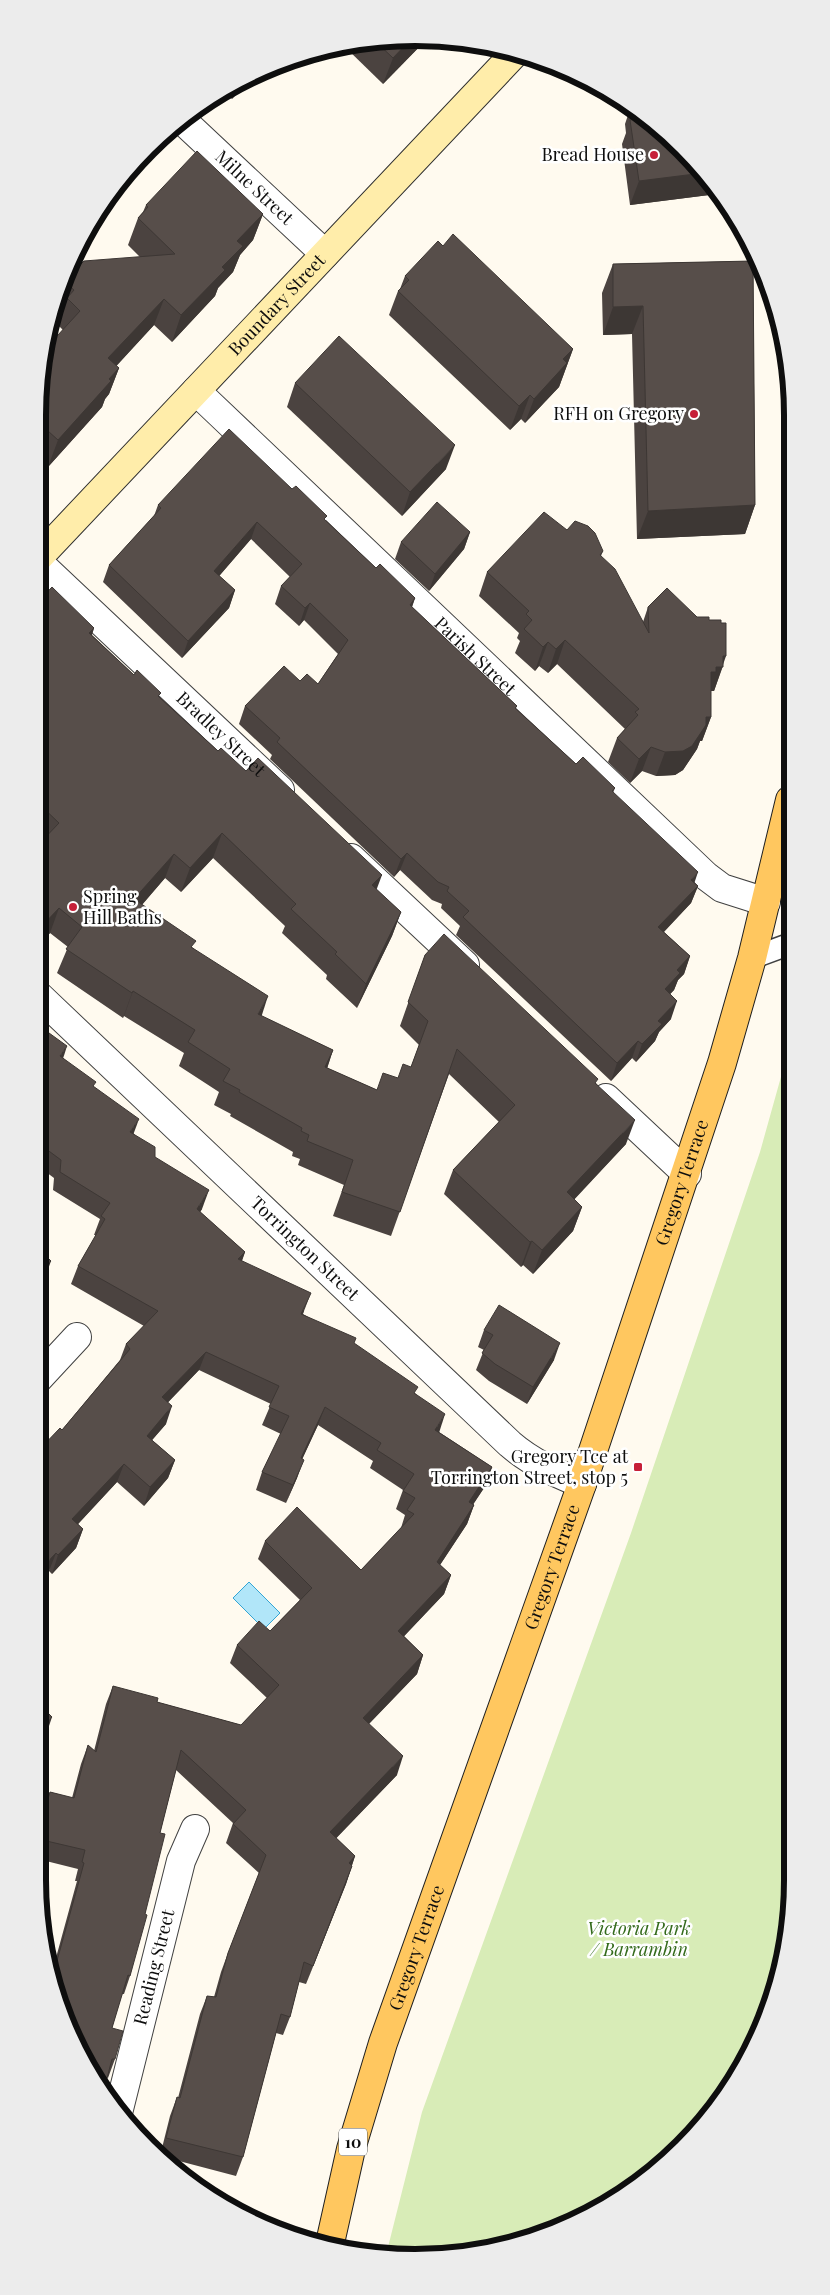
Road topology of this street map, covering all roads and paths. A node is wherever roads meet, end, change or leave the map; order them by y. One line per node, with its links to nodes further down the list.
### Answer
1 (510, 59): 3 (main road, Boundary Street)
2 (187, 125): 3 (street, Milne Street)
3 (325, 254): 4 (main road, Boundary Street)
4 (196, 391): 5 (main road, Boundary Street); 10 (street, Parish Street)
5 (46, 551)
6 (46, 568): 7 (street, Bradley Street)
7 (297, 807)
8 (784, 826): 10 (main road, Gregory Terrace / 10)
9 (333, 841): 13 (street)
10 (766, 902): 12 (main road, Gregory Terrace / 10)
11 (784, 946): 12 (lane)
12 (752, 958): 16 (main road, Gregory Terrace / 10)
13 (485, 984)
14 (46, 1003): 19 (street, Torrington Street)
15 (586, 1079): 16 (street)
16 (687, 1174): 19 (main road, Gregory Terrace / 10)
17 (77, 1337): 18 (street)
18 (46, 1370)
19 (582, 1484): 22 (main road, Gregory Terrace / 10)
20 (195, 1828): 21 (street, Reading Street)
21 (121, 2102)
22 (331, 2239)

